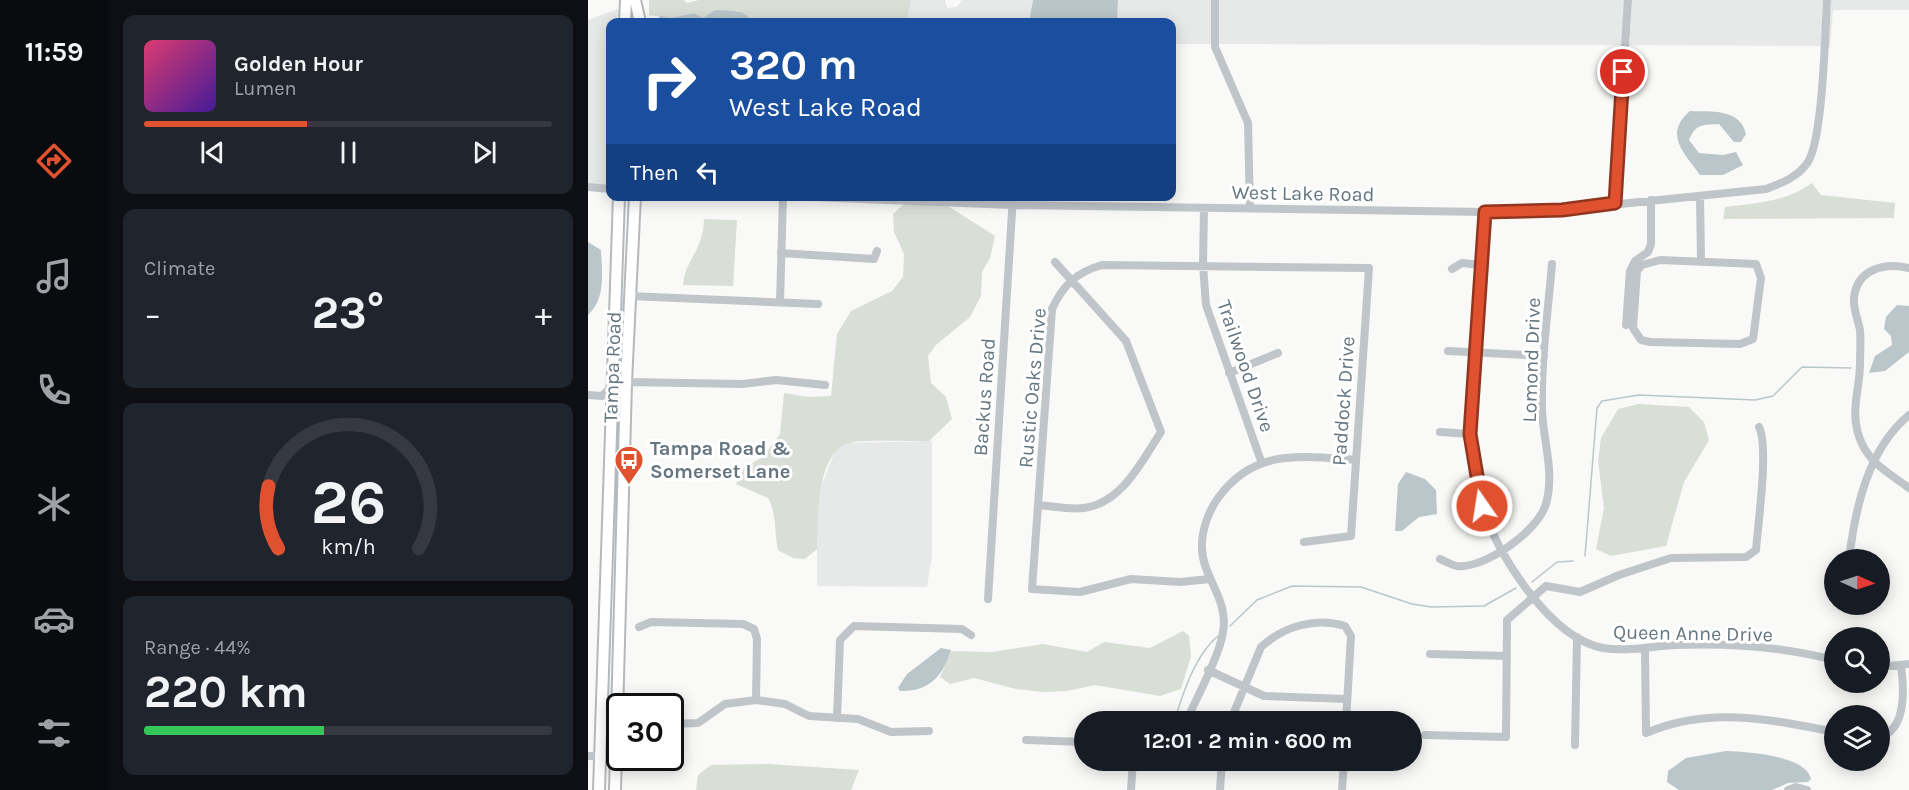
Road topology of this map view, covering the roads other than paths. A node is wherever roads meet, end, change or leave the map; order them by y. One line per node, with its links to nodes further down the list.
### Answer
1 (626, 0): 7 (main road)
2 (635, 0): 8 (main road)
3 (641, 0): 9 (main road)
4 (1215, 0): 22 (street)
5 (1628, 0): 19 (street)
6 (1827, 0): 12 (street, West Lake Road)
7 (625, 18)
8 (639, 18)
9 (640, 18)
10 (588, 187): 11 (street)
11 (606, 189)
12 (1700, 196): 13 (street, West Lake Road); 26 (street)
13 (1651, 200): 19 (street, West Lake Road); 38 (street)
14 (620, 201): 46 (main road, Tampa Road)
15 (635, 201): 35 (main road, Tampa Road)
16 (785, 201): 25 (street)
17 (898, 201): 20 (street, West Lake Road)
18 (1012, 201): 20 (street, Backus Road)
19 (1615, 203): 23 (street, West Lake Road)
20 (1012, 206): 21 (street, West Lake Road); 65 (street, Backus Road)
21 (1204, 208): 22 (street, West Lake Road); 29 (street, Trailwood Drive)
22 (1250, 209): 23 (street, West Lake Road)
23 (1485, 212): 30 (street, Queen Anne Drive)
24 (877, 251): 25 (street)
25 (781, 253): 36 (street)
26 (1701, 260): 26 (street)
27 (1055, 262): 34 (street)
28 (1552, 264): 42 (street, Lomond Drive)
29 (1203, 265): 31 (street, Rustic Oaks Drive); 34 (street, Rustic Oaks Drive); 43 (street, Trailwood Drive)
30 (1481, 265): 33 (street); 41 (street, Queen Anne Drive)
31 (1369, 268): 52 (street, Paddock Drive)
32 (1909, 268): 54 (street)
33 (1452, 269)
34 (1072, 279): 56 (street, Rustic Oaks Drive); 56 (street)
35 (629, 296): 36 (street); 44 (main road, Tampa Road)
36 (780, 302): 37 (street)
37 (818, 303)
38 (1626, 325)
39 (1448, 351): 41 (street)
40 (1278, 353): 43 (street)
41 (1475, 353): 42 (street); 51 (street, Queen Anne Drive)
42 (1544, 356): 59 (street, Lomond Drive)
43 (1229, 373): 53 (street, Trailwood Drive)
44 (626, 382): 45 (street); 46 (street); 63 (main road, Tampa Road)
45 (825, 385)
46 (609, 390): 47 (street); 62 (main road, Tampa Road)
47 (588, 395)
48 (1909, 415): 54 (street)
49 (1759, 427): 64 (street)
50 (1440, 432): 51 (street)
51 (1470, 434): 59 (street, Queen Anne Drive)
52 (1356, 460): 53 (street); 57 (street, Paddock Drive)
53 (1262, 461): 61 (street)
54 (1873, 461): 55 (street); 58 (street)
55 (1909, 488)
56 (1038, 505): 61 (street, Rustic Oaks Drive)
57 (1304, 542)
58 (1851, 549)
59 (1502, 551): 60 (street, Lomond Drive); 64 (street, Queen Anne Drive)
60 (1440, 559)
61 (1210, 579): 75 (street)
62 (605, 594): 63 (street); 84 (main road, Tampa Road)
63 (620, 595): 77 (main road, Tampa Road)
64 (1533, 595): 68 (street, Queen Anne Drive); 71 (street)
65 (988, 599)
66 (639, 627): 79 (street)
67 (971, 635): 83 (street)
68 (1577, 637): 69 (street, Queen Anne Drive); 93 (street)
69 (1645, 648): 72 (street, Queen Anne Drive); 87 (street)
70 (1430, 654): 71 (street)
71 (1507, 656): 90 (street)
72 (1824, 658)
73 (1905, 665): 74 (street); 89 (street)
74 (1890, 666)
75 (1208, 670): 76 (street); 80 (street)
76 (1245, 686): 78 (street); 78 (street); 81 (street)
77 (618, 693)
78 (1347, 699): 82 (street)
79 (756, 700): 83 (street); 86 (street)
80 (1191, 711)
81 (1235, 711)
82 (1346, 711)
83 (837, 718): 88 (street)
84 (601, 722): 85 (street); 95 (main road, Tampa Road)
85 (606, 722)
86 (684, 724)
87 (1824, 730)
88 (930, 731)
89 (1890, 732)
90 (1425, 735)
91 (1026, 740): 92 (street)
92 (1074, 742)
93 (1575, 745)
94 (588, 756): 95 (street)
95 (600, 756): 96 (street); 101 (main road, Tampa Road)
96 (606, 756)
97 (615, 771): 102 (main road, Tampa Road)
98 (1132, 771): 103 (street)
99 (1221, 771): 104 (street)
100 (1343, 771): 105 (street)
101 (599, 790)
102 (615, 790)
103 (1131, 790)
104 (1220, 790)
105 (1342, 790)
106 (1788, 790): 107 (street)
107 (1807, 790)

